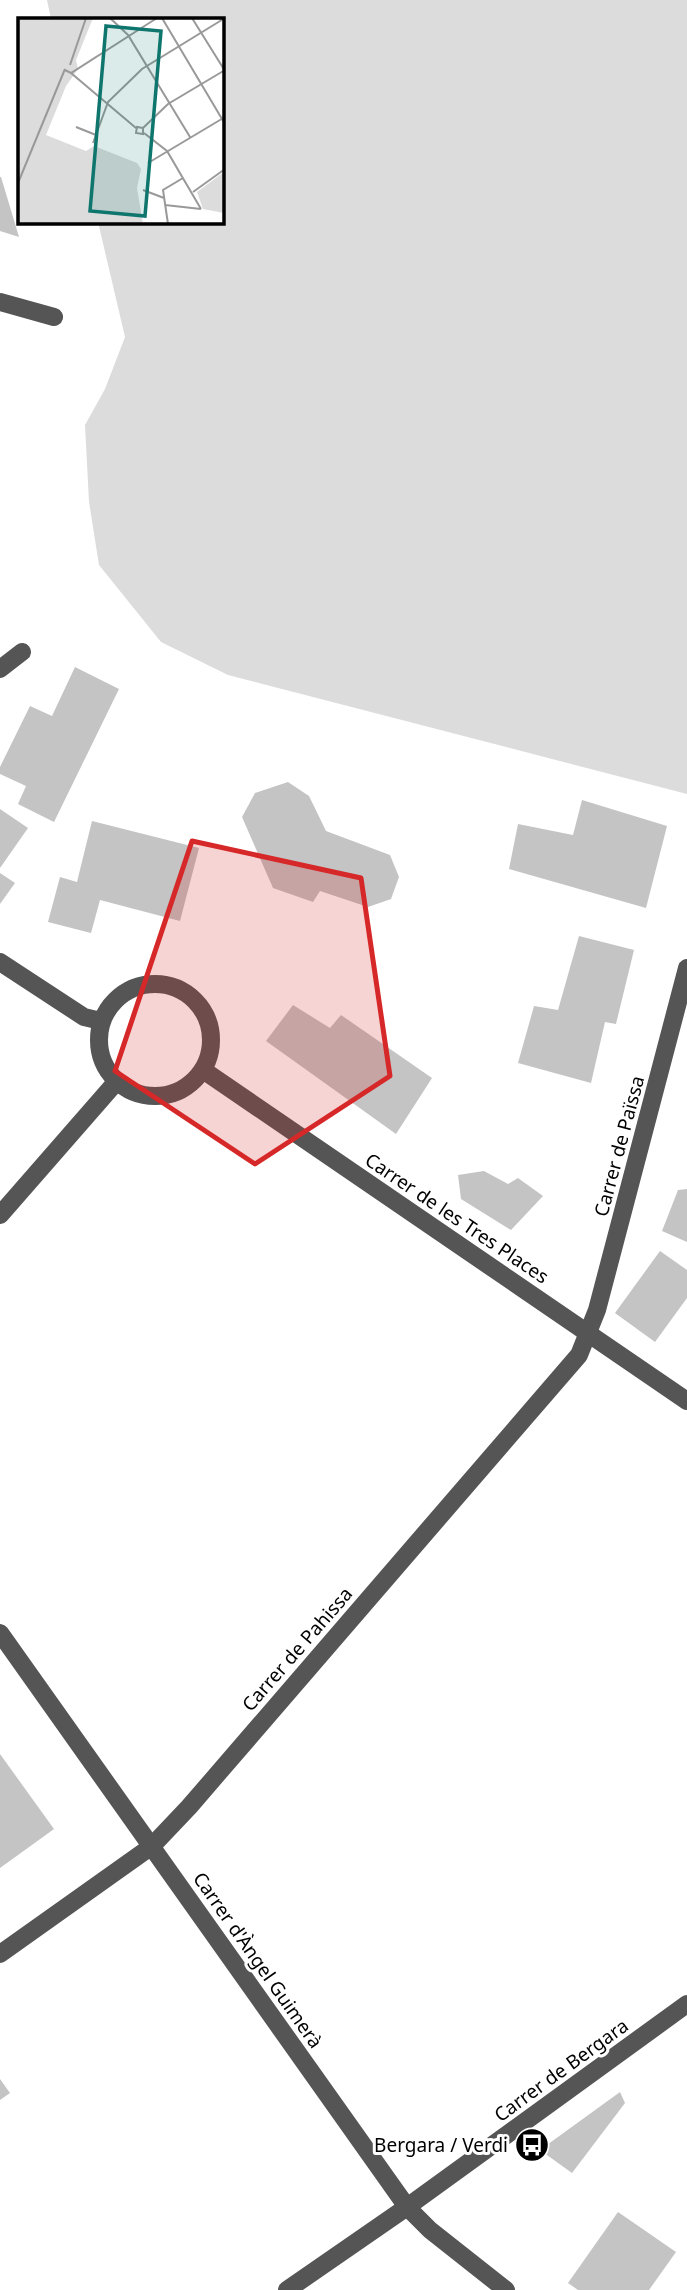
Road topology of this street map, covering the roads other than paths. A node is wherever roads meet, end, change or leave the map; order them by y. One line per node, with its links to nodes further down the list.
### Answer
1 (0, 302): 2 (street)
2 (54, 317)
3 (22, 652): 4 (street)
4 (0, 668)
5 (0, 962): 7 (street)
6 (687, 968): 11 (street, Carrer de Païssa)
7 (101, 1021): 8 (street); 9 (street)
8 (203, 1070): 9 (street); 11 (street, Carrer de les Tres Places)
9 (117, 1082): 10 (street)
10 (0, 1215)
11 (588, 1333): 12 (street, Carrer de les Tres Places); 14 (street, Carrer de Pahissa)
12 (687, 1401)
13 (0, 1633): 14 (street, Carrer d'Àngel Guimerà)
14 (152, 1846): 15 (street, Carrer de Pahissa); 17 (street, Carrer d'Àngel Guimerà)
15 (0, 1954)
16 (687, 2004): 17 (street, Carrer de Bergara)
17 (407, 2207): 18 (street, Carrer de Bergara); 19 (street, Carrer d'Àngel Guimerà)
18 (287, 2290)
19 (506, 2290)

